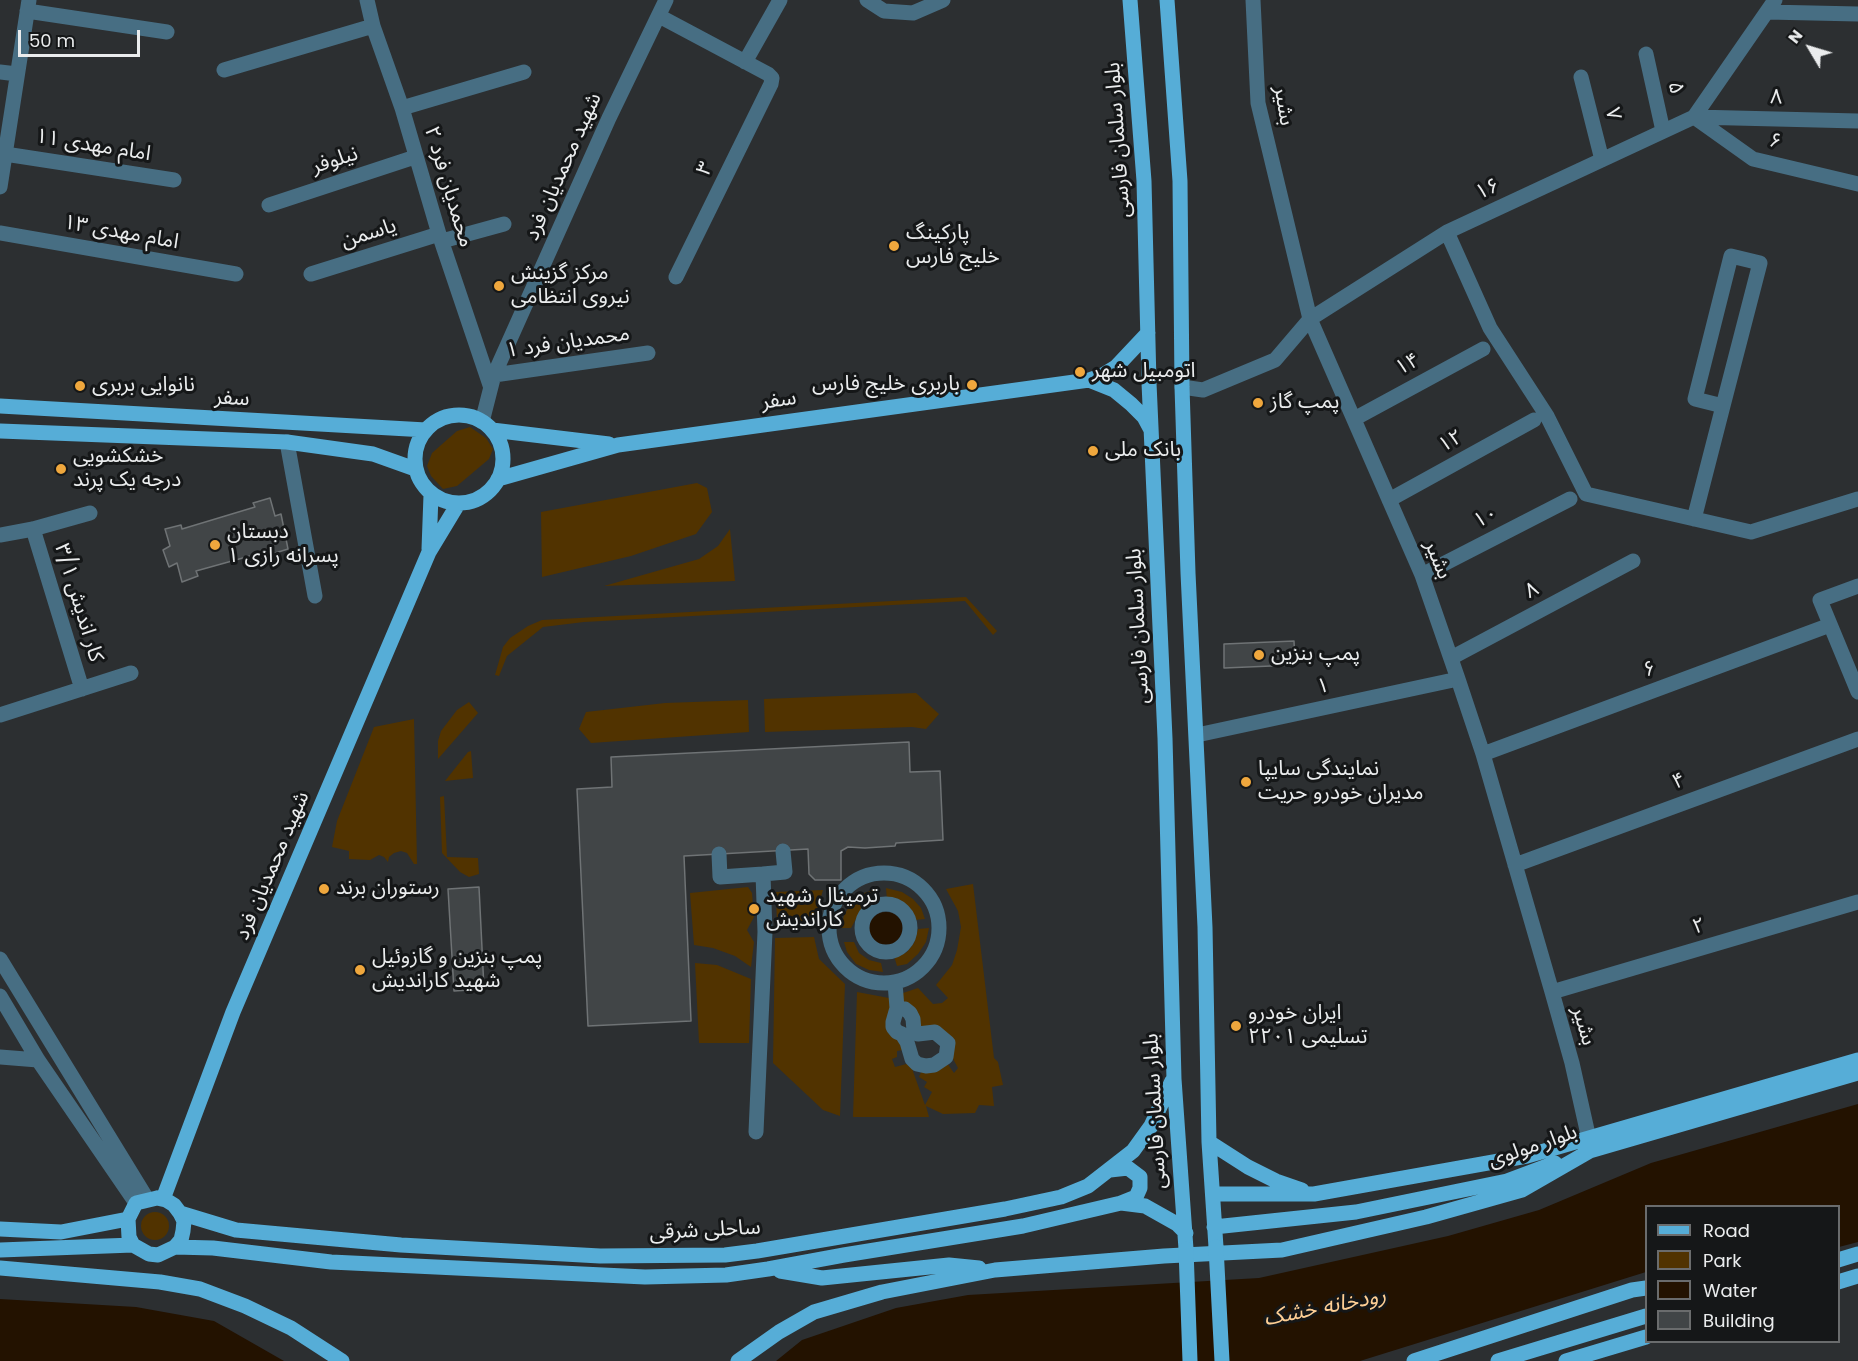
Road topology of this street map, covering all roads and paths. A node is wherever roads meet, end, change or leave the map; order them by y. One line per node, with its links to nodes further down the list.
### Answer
1 (367, 0): 14 (street, ۲ محمدیان فرد)
2 (666, 0): 13 (street, شهید محمدیان فرد)
3 (780, 0): 17 (street)
4 (943, 0): 10 (street)
5 (1130, 0): 42 (main road, بلوار سلمان فارسی)
6 (1167, 0): 47 (main road)
7 (1253, 0): 41 (street, بشیر)
8 (869, 2): 10 (street)
9 (28, 6): 15 (street); 21 (street)
10 (896, 6)
11 (1771, 6): 12 (street); 24 (street)
12 (1858, 14)
13 (659, 16): 17 (street); 45 (street, شهید محمدیان فرد)
14 (373, 26): 18 (street); 23 (street, ۲ محمدیان فرد)
15 (167, 32)
16 (1646, 54): 26 (street, ۵)
17 (745, 62): 40 (street, ۳)
18 (224, 70)
19 (0, 72): 21 (street)
20 (524, 72): 23 (street)
21 (17, 74): 27 (street)
22 (1581, 77): 29 (street, ۷)
23 (402, 108): 28 (street, ۲ محمدیان فرد)
24 (1694, 117): 25 (street, ۸); 26 (street, ۱۶); 31 (street, ۶)
25 (1858, 121)
26 (1662, 132): 29 (street, ۱۶)
27 (4, 143): 30 (street, ۱۱ امام مهدی); 32 (street)
28 (415, 157): 33 (street, نیلوفر); 37 (street, ۲ محمدیان فرد)
29 (1602, 160): 35 (street, ۱۶)
30 (174, 180)
31 (1858, 184)
32 (0, 187)
33 (269, 205)
34 (504, 224): 37 (street, یاسمن)
35 (1447, 232): 41 (street, ۱۶); 66 (street)
36 (0, 233): 38 (street, ۱۳ امام مهدی)
37 (440, 238): 39 (street, یاسمن); 45 (street, ۲ محمدیان فرد)
38 (236, 274)
39 (311, 274)
40 (676, 278)
41 (1310, 319): 47 (street, ۱۶); 50 (street, بشیر)
42 (1148, 333): 46 (main road, سفر); 54 (main road, بلوار سلمان فارسی)
43 (1483, 349): 50 (street, ۱۴)
44 (648, 353): 45 (street, ۱ محمدیان فرد)
45 (492, 380): 52 (street, شهید محمدیان فرد)
46 (1089, 380): 54 (main road); 57 (main road, سفر)
47 (1182, 387): 82 (main road)
48 (0, 406): 53 (main road, سفر)
49 (1723, 406): 49 (street); 66 (street)
50 (1354, 419): 63 (street, بشیر)
51 (1534, 420): 63 (street, ۱۲)
52 (487, 426): 53 (main road); 57 (main road, سفر); 59 (main road)
53 (426, 430): 58 (main road)
54 (1151, 430): 99 (main road, بلوار سلمان فارسی)
55 (0, 431): 56 (main road, سفر)
56 (287, 442): 58 (main road, سفر); 73 (street)
57 (618, 445): 59 (main road, سفر)
58 (415, 469): 60 (main road)
59 (498, 479): 64 (main road)
60 (431, 495): 64 (main road); 69 (main road)
61 (1570, 499): 71 (street, ۱۰)
62 (1858, 499): 66 (street)
63 (1389, 500): 71 (street, بشیر)
64 (458, 504): 69 (main road)
65 (90, 513): 67 (street)
66 (1694, 519)
67 (33, 529): 68 (street); 79 (street, ۳/۱ کار اندیش)
68 (0, 535)
69 (429, 552): 107 (main road, شهید محمدیان فرد)
70 (1632, 561): 75 (street, ۸)
71 (1422, 575): 75 (street, بشیر)
72 (1858, 586): 74 (street)
73 (315, 596)
74 (1830, 625): 76 (street); 84 (street, ۶)
75 (1451, 658): 78 (street, بشیر)
76 (1853, 668): 80 (street)
77 (131, 673): 79 (street)
78 (1458, 679): 82 (street, ۱); 84 (street, بشیر)
79 (82, 689): 81 (street)
80 (1858, 692)
81 (0, 715)
82 (1197, 735): 101 (main road)
83 (1858, 739): 87 (street, ۴)
84 (1483, 754): 87 (street, بشیر)
85 (783, 850): 88 (street)
86 (719, 854): 88 (street)
87 (1515, 865): 92 (street, بشیر)
88 (763, 874): 100 (street)
89 (1858, 902): 92 (street, ۲)
90 (0, 959): 107 (street)
91 (895, 983): 91 (street); 94 (street)
92 (1552, 992): 102 (street, بشیر)
93 (0, 996): 96 (street)
94 (897, 1008)
95 (0, 1057): 96 (street)
96 (38, 1060): 107 (street)
97 (1858, 1060): 102 (main road, بلوار مولوی)
98 (1858, 1073): 102 (main road, بلوار مولوی)
99 (1174, 1079): 103 (main road, ساحلی شرقی); 114 (main road, بلوار سلمان فارسی)
100 (756, 1132)
101 (1209, 1142): 104 (main road); 106 (main road)
102 (1592, 1144): 106 (main road, بلوار مولوی); 111 (main road, بلوار مولوی); 122 (main road)
103 (1110, 1170): 108 (main road); 109 (main road, ساحلی شرقی)
104 (1214, 1194): 105 (main road, بلوار مولوی); 112 (main road)
105 (1232, 1194): 106 (main road, بلوار مولوی); 111 (main road)
106 (1314, 1194)
107 (149, 1201): 109 (main road); 110 (main road)
108 (1121, 1203): 114 (main road, ساحلی شرقی); 121 (main road, ساحلی شرقی)
109 (180, 1213): 116 (main road)
110 (128, 1219): 113 (main road); 115 (main road)
111 (1233, 1224): 112 (main road, بلوار مولوی)
112 (1215, 1227): 131 (main road, bridge)
113 (0, 1229)
114 (1186, 1233): 130 (main road, بلوار سلمان فارسی, bridge)
115 (133, 1245): 116 (main road); 117 (main road)
116 (175, 1247): 121 (main road, ساحلی شرقی)
117 (0, 1250)
118 (1858, 1254): 119 (main road)
119 (1840, 1260)
120 (0, 1268): 128 (main road)
121 (768, 1269): 122 (main road)
122 (995, 1270): 129 (main road)
123 (1858, 1276): 124 (main road)
124 (1840, 1282)
125 (1645, 1288): 132 (main road)
126 (1645, 1317): 133 (main road)
127 (1645, 1338): 134 (main road)
128 (342, 1361)
129 (738, 1361)
130 (1190, 1361)
131 (1222, 1361)
132 (1414, 1361)
133 (1499, 1361)
134 (1566, 1361)

